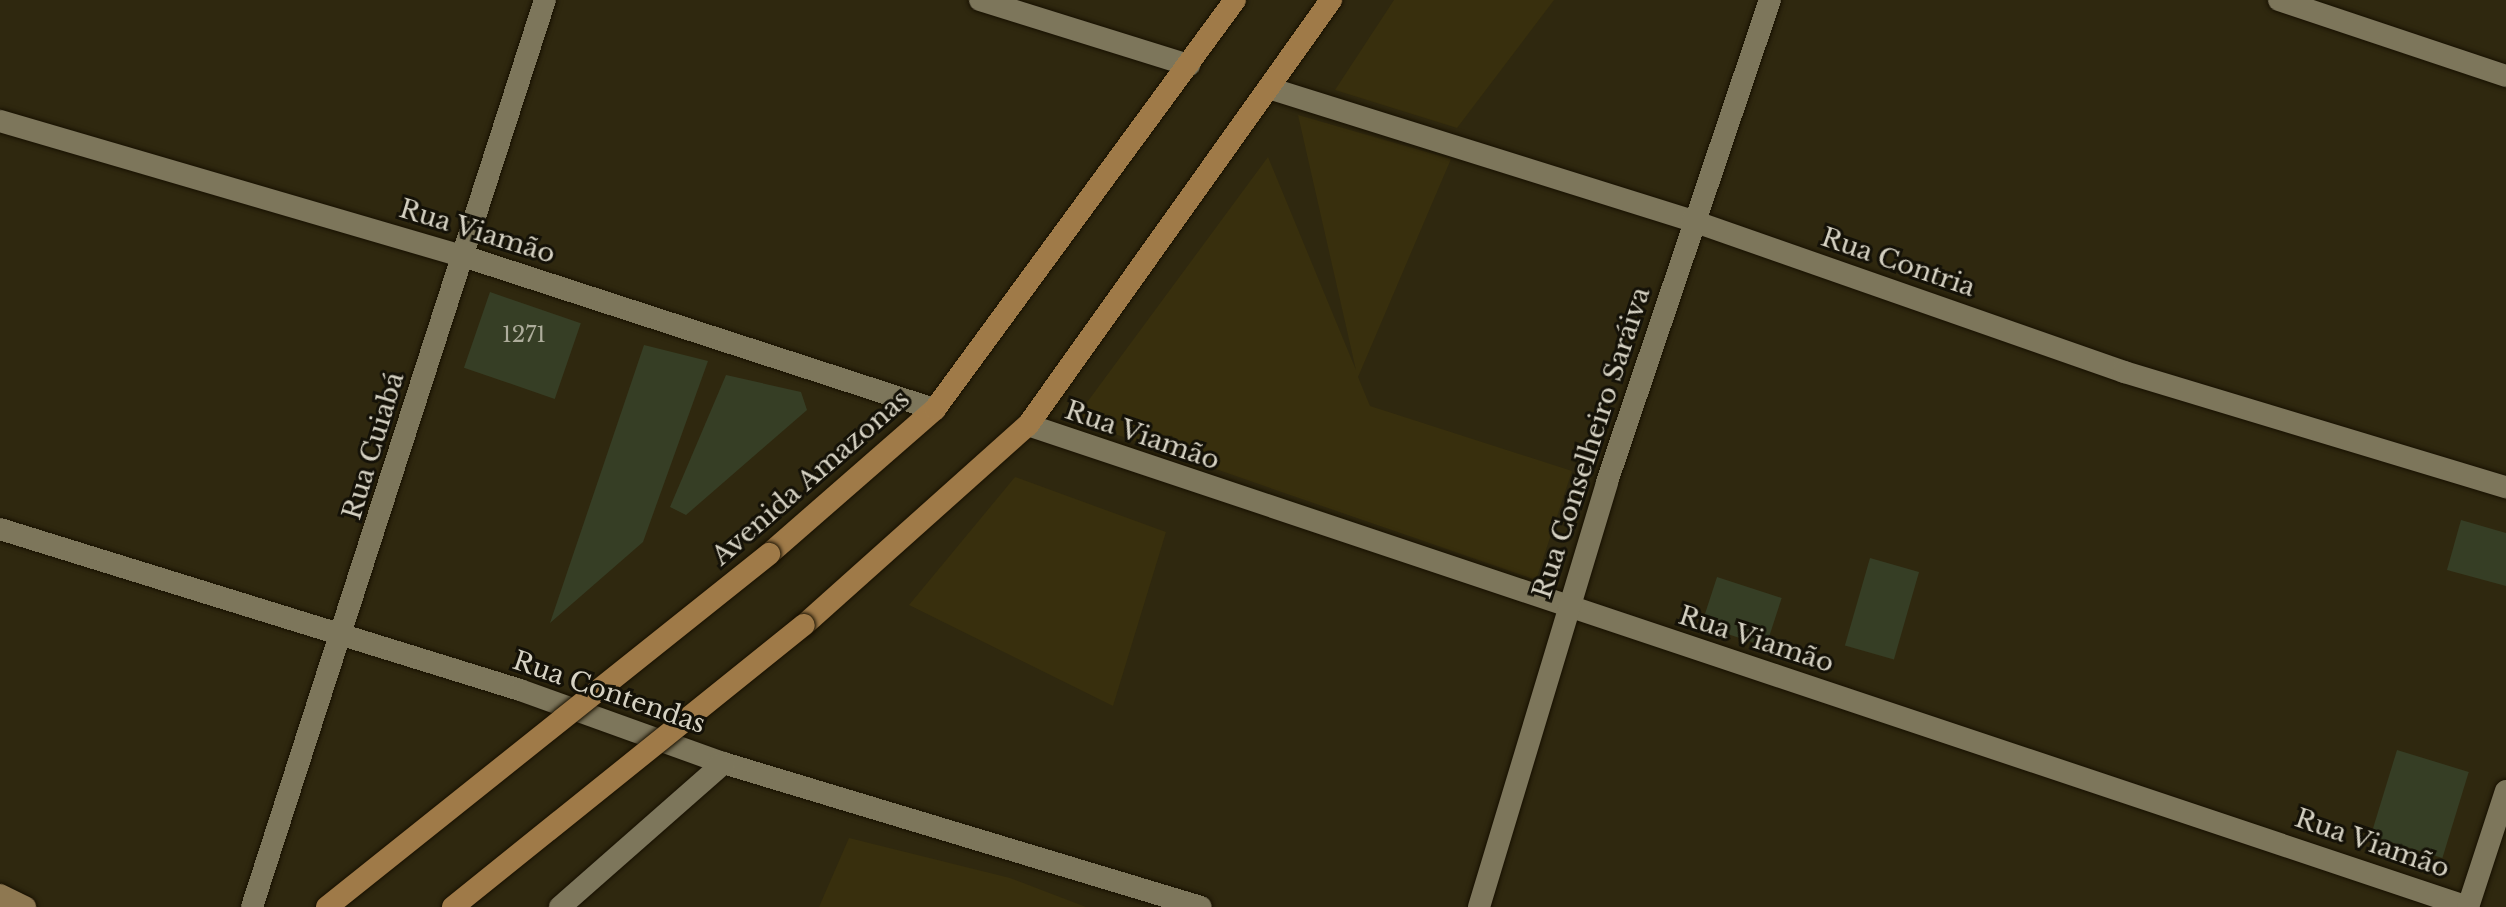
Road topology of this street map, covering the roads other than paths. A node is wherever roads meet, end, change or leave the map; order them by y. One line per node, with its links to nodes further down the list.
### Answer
1 (545, 0): 12 (street, Rua Cuiabá)
2 (980, 0): 7 (street)
3 (1235, 0): 7 (main road, Avenida Amazonas)
4 (1331, 0): 9 (main road)
5 (1770, 0): 11 (street, Rua Conselheiro Saráiva)
6 (2279, 0): 8 (street)
7 (1189, 65): 13 (main road, Avenida Amazonas)
8 (2506, 76)
9 (1272, 89): 11 (street, Rua Contria); 14 (main road)
10 (0, 121): 12 (street, Rua Viamão)
11 (1693, 221): 15 (street, Rua Contria); 17 (street, Rua Conselheiro Saráiva)
12 (463, 256): 13 (street, Rua Viamão); 18 (street, Rua Cuiabá)
13 (935, 409): 24 (main road, Avenida Amazonas, bridge)
14 (1028, 425): 17 (street, Rua Viamão); 25 (main road, bridge)
15 (2506, 487)
16 (0, 529): 18 (street, Rua Contendas)
17 (1567, 609): 28 (street, Rua Conselheiro Saráiva); 29 (street, Rua Viamão)
18 (344, 638): 19 (street, Rua Contendas); 23 (street, Rua Cuiabá)
19 (724, 763): 26 (street); 27 (street, Rua Contendas)
20 (2506, 791): 29 (street)
21 (0, 895): 22 (main road)
22 (25, 907)
23 (252, 907)
24 (327, 907)
25 (453, 907)
26 (560, 907)
27 (1201, 907)
28 (1479, 907)
29 (2468, 907)

